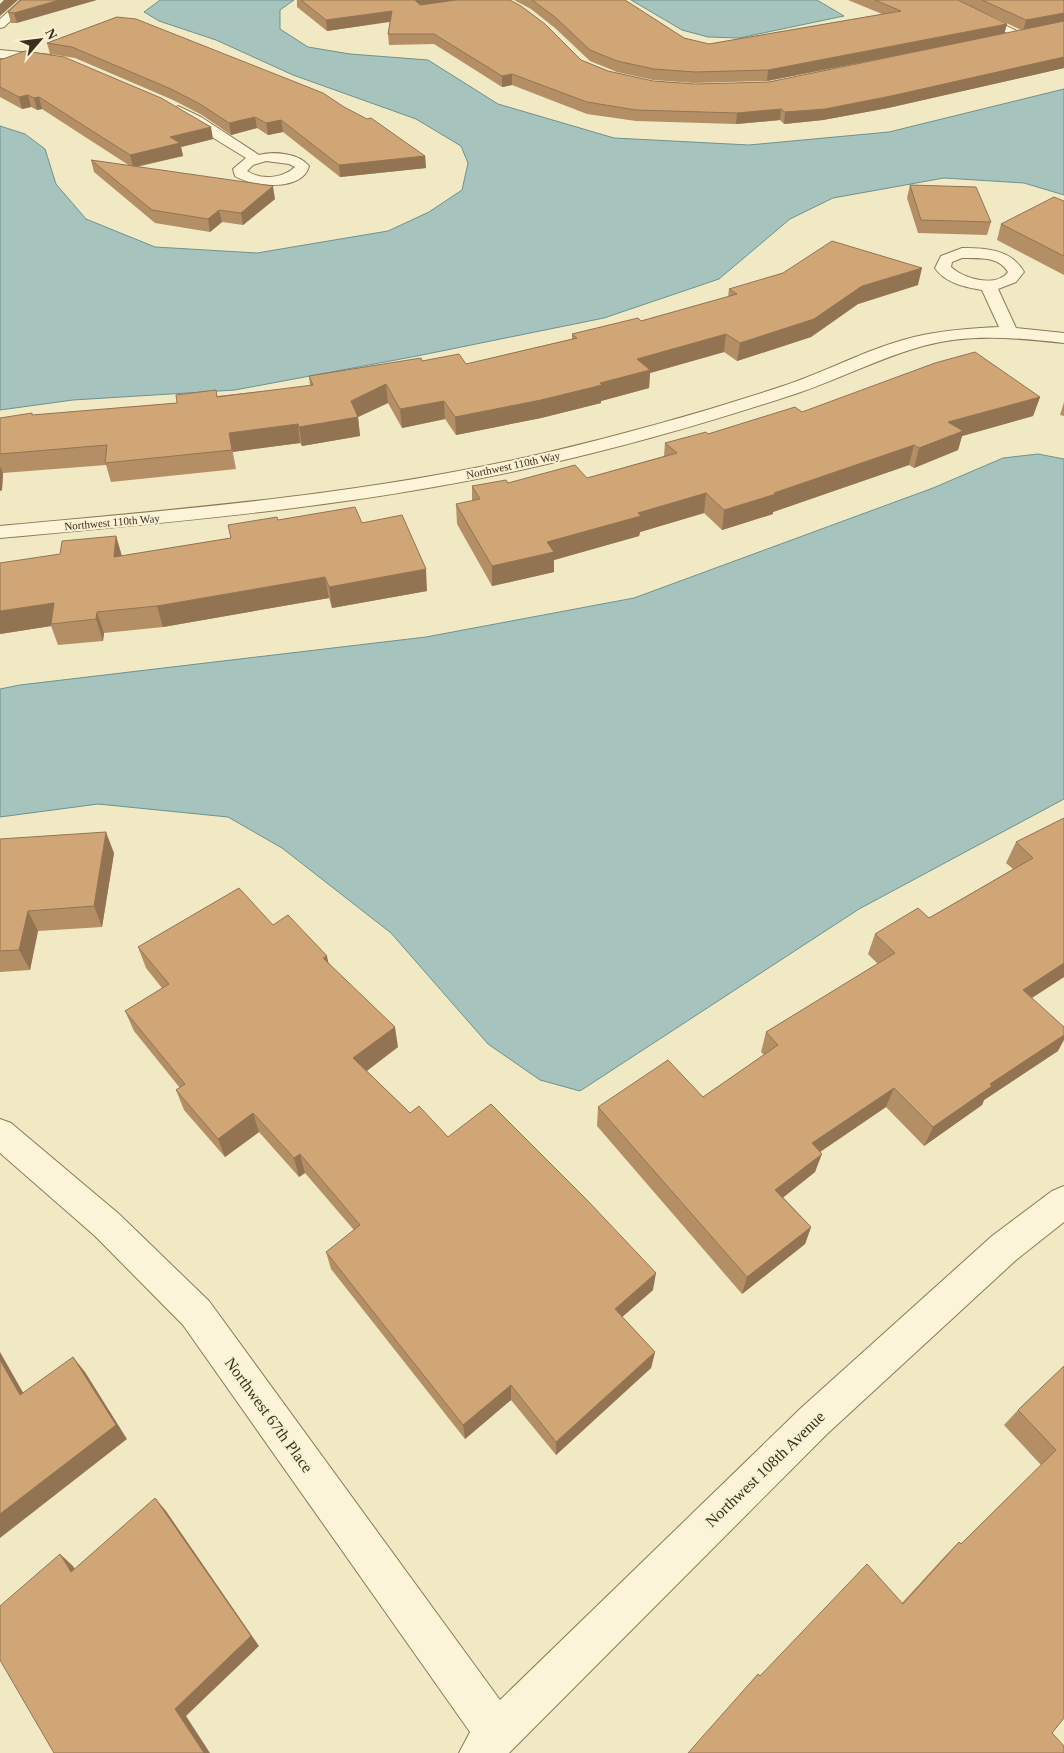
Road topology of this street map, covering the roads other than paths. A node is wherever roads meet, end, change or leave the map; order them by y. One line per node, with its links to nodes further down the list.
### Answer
1 (27, 0): 3 (street)
2 (944, 0): 4 (street)
3 (0, 25)
4 (1002, 40)
5 (0, 54): 6 (street)
6 (63, 62)
7 (168, 105): 8 (street)
8 (256, 159)
9 (987, 284): 10 (street)
10 (1010, 332): 11 (street, Northwest 110th Way); 12 (street, Northwest 110th Way)
11 (1064, 338)
12 (0, 532)
13 (0, 1133): 15 (street, Northwest 67th Place)
14 (1064, 1202): 15 (street, Northwest 108th Avenue)
15 (489, 1743)

